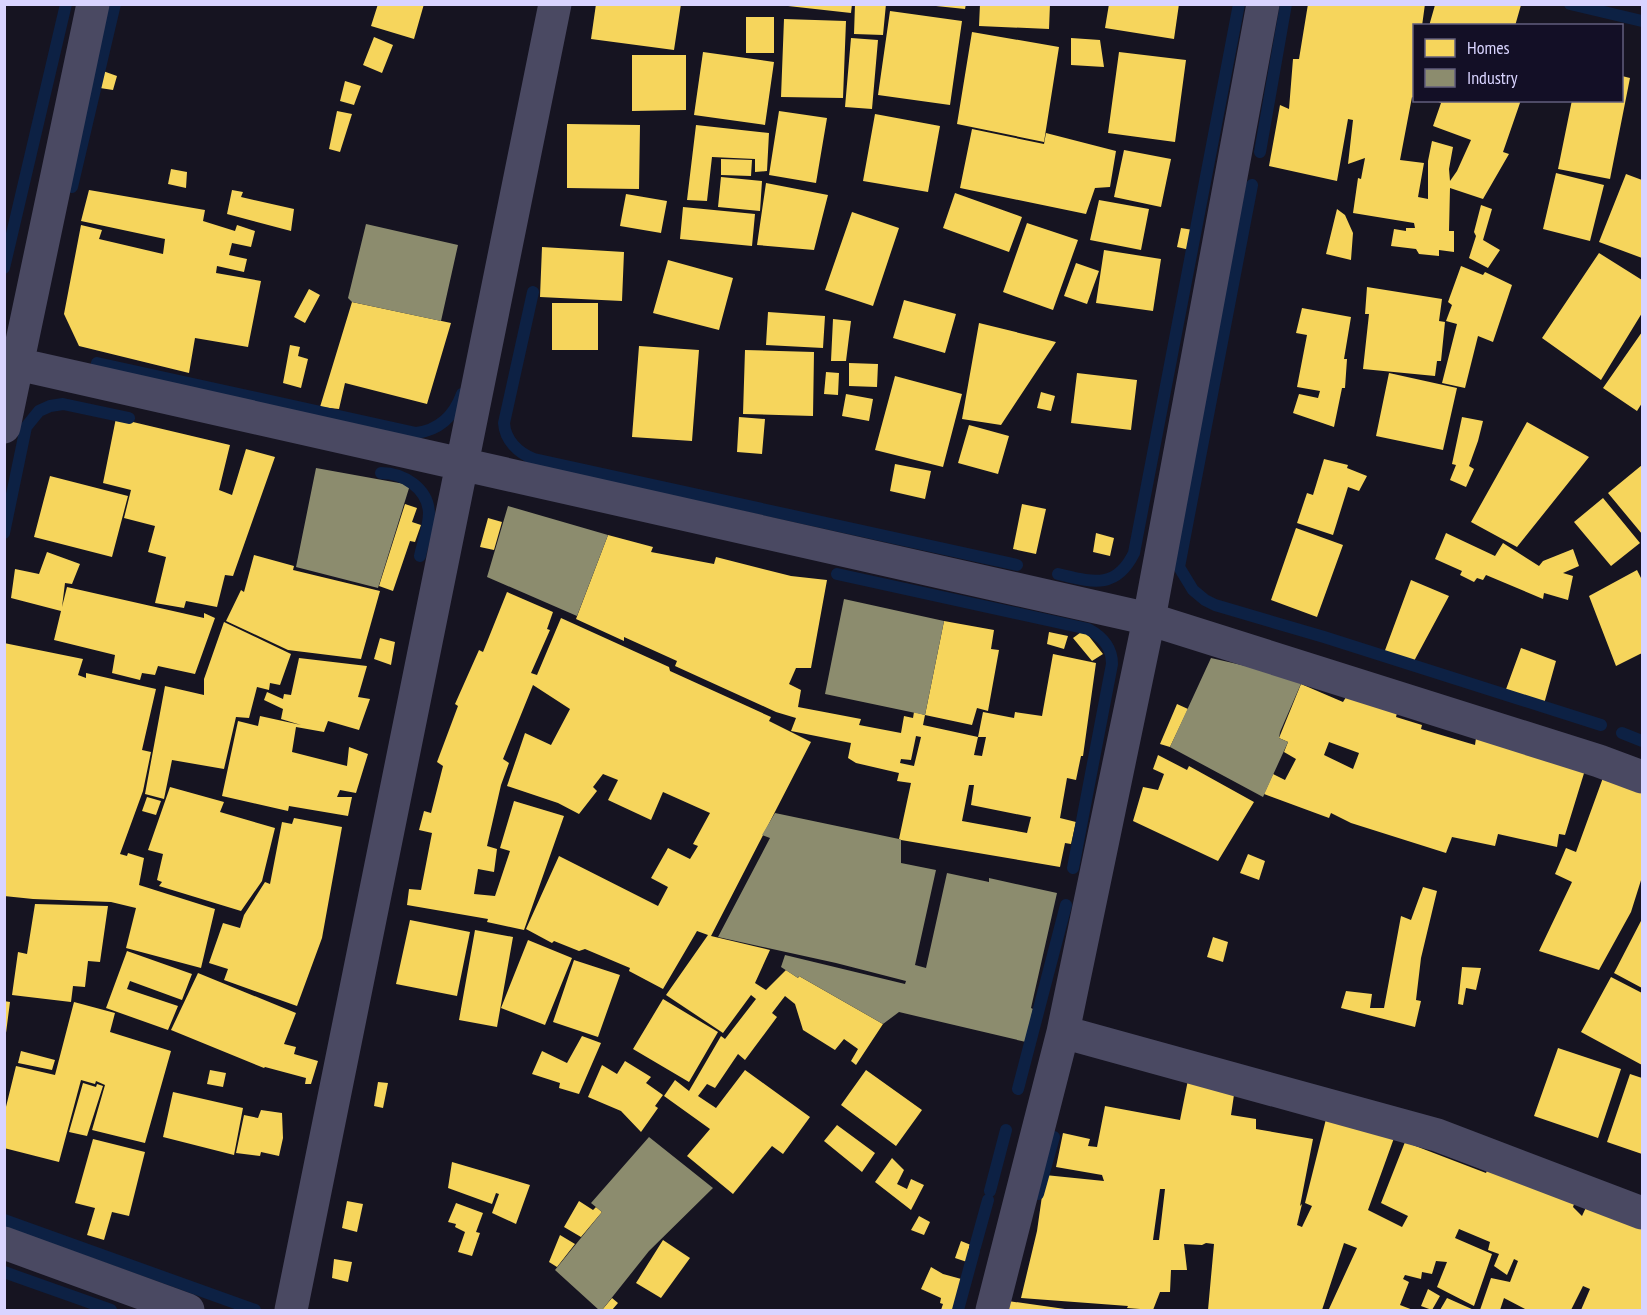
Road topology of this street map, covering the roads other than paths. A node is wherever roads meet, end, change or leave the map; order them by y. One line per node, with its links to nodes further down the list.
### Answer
1 (93, 4): 4 (street)
2 (555, 4): 6 (street)
3 (1263, 4): 7 (street)
4 (11, 362): 5 (street); 6 (street)
5 (4, 427)
6 (462, 464): 7 (street); 13 (street)
7 (1149, 619): 8 (street); 9 (street)
8 (1642, 777)
9 (1063, 1032): 10 (street); 14 (street)
10 (1642, 1212)
11 (4, 1243): 12 (street)
12 (188, 1311)
13 (291, 1311)
14 (992, 1311)

